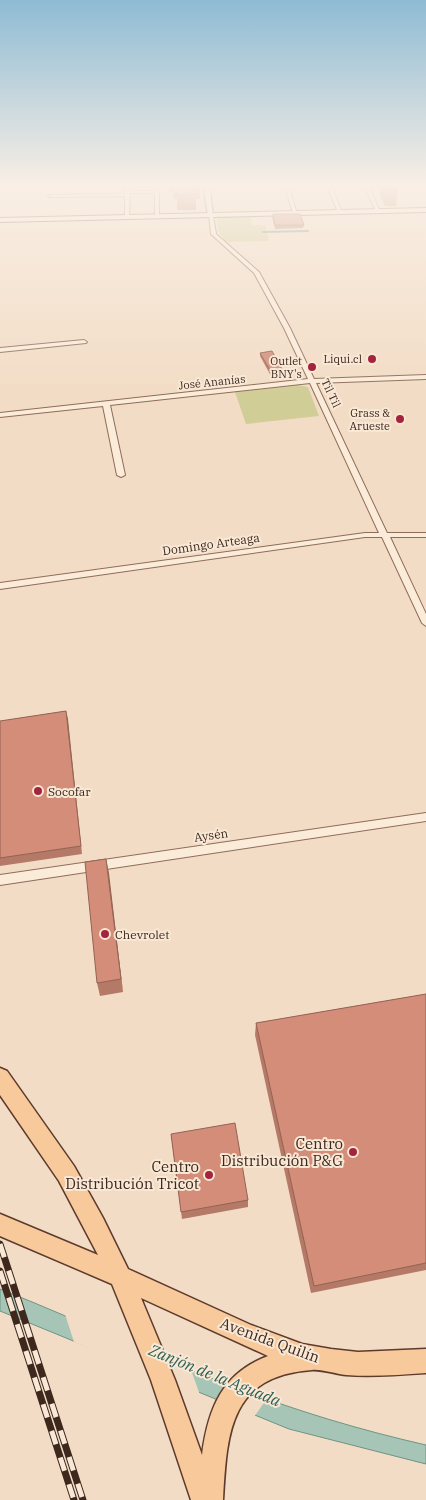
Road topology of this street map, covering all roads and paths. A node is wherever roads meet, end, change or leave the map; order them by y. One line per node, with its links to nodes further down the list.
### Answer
1 (236, 254): 5 (street, Til Til)
2 (84, 342): 3 (street)
3 (0, 350)
4 (426, 377): 5 (street, José Ananías)
5 (312, 381): 6 (street, José Ananías); 10 (street, Til Til)
6 (106, 404): 7 (street, José Ananías); 8 (street)
7 (0, 415)
8 (121, 475)
9 (426, 534): 10 (street, Domingo Arteaga)
10 (385, 535): 11 (street, Domingo Arteaga); 12 (street, Til Til)
11 (0, 586)
12 (426, 623)
13 (426, 817): 14 (street, Aysén)
14 (0, 880)
15 (0, 1078): 17 (main road)
16 (0, 1225): 17 (main road, Avenida Quilín)
17 (123, 1279): 18 (main road, Avenida Quilín); 20 (main road)
18 (315, 1359): 19 (main road, Avenida Quilín); 21 (main road)
19 (426, 1361)
20 (204, 1500)
21 (210, 1500)

